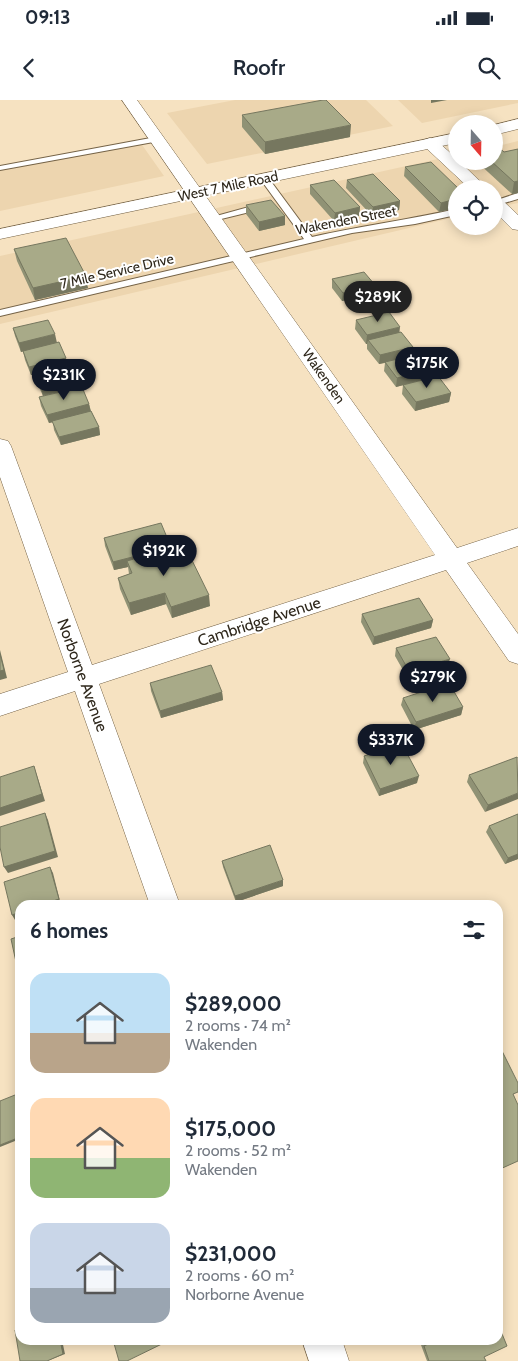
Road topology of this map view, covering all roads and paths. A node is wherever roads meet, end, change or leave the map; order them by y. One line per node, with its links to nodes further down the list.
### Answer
1 (129, 100): 4 (street, Wakenden)
2 (518, 124): 3 (street)
3 (503, 128)
4 (156, 139): 7 (lane); 10 (street, Wakenden)
5 (448, 140): 6 (street, West 7 Mile Road)
6 (430, 143): 8 (street, West 7 Mile Road); 9 (street)
7 (0, 168)
8 (264, 178): 10 (street, West 7 Mile Road); 13 (lane)
9 (470, 180)
10 (196, 192): 16 (street, Wakenden); 18 (street, West 7 Mile Road)
11 (518, 196): 12 (lane)
12 (503, 200)
13 (281, 202): 16 (lane); 19 (lane)
14 (503, 211): 17 (street)
15 (448, 214): 19 (lane, Wakenden Street)
16 (214, 218): 20 (street, Wakenden)
17 (518, 225)
18 (0, 234)
19 (310, 240): 20 (lane, Wakenden Street)
20 (241, 257): 21 (lane, 7 Mile Service Drive); 24 (street, Wakenden)
21 (0, 313)
22 (0, 446): 26 (street, Norborne Avenue)
23 (518, 537): 24 (street, Cambridge Avenue)
24 (451, 558): 25 (street, Wakenden); 26 (street, Cambridge Avenue)
25 (518, 654)
26 (84, 678): 27 (street, Cambridge Avenue); 28 (street, Norborne Avenue)
27 (0, 705)
28 (163, 900)
29 (324, 1345): 30 (street)
30 (329, 1361)

